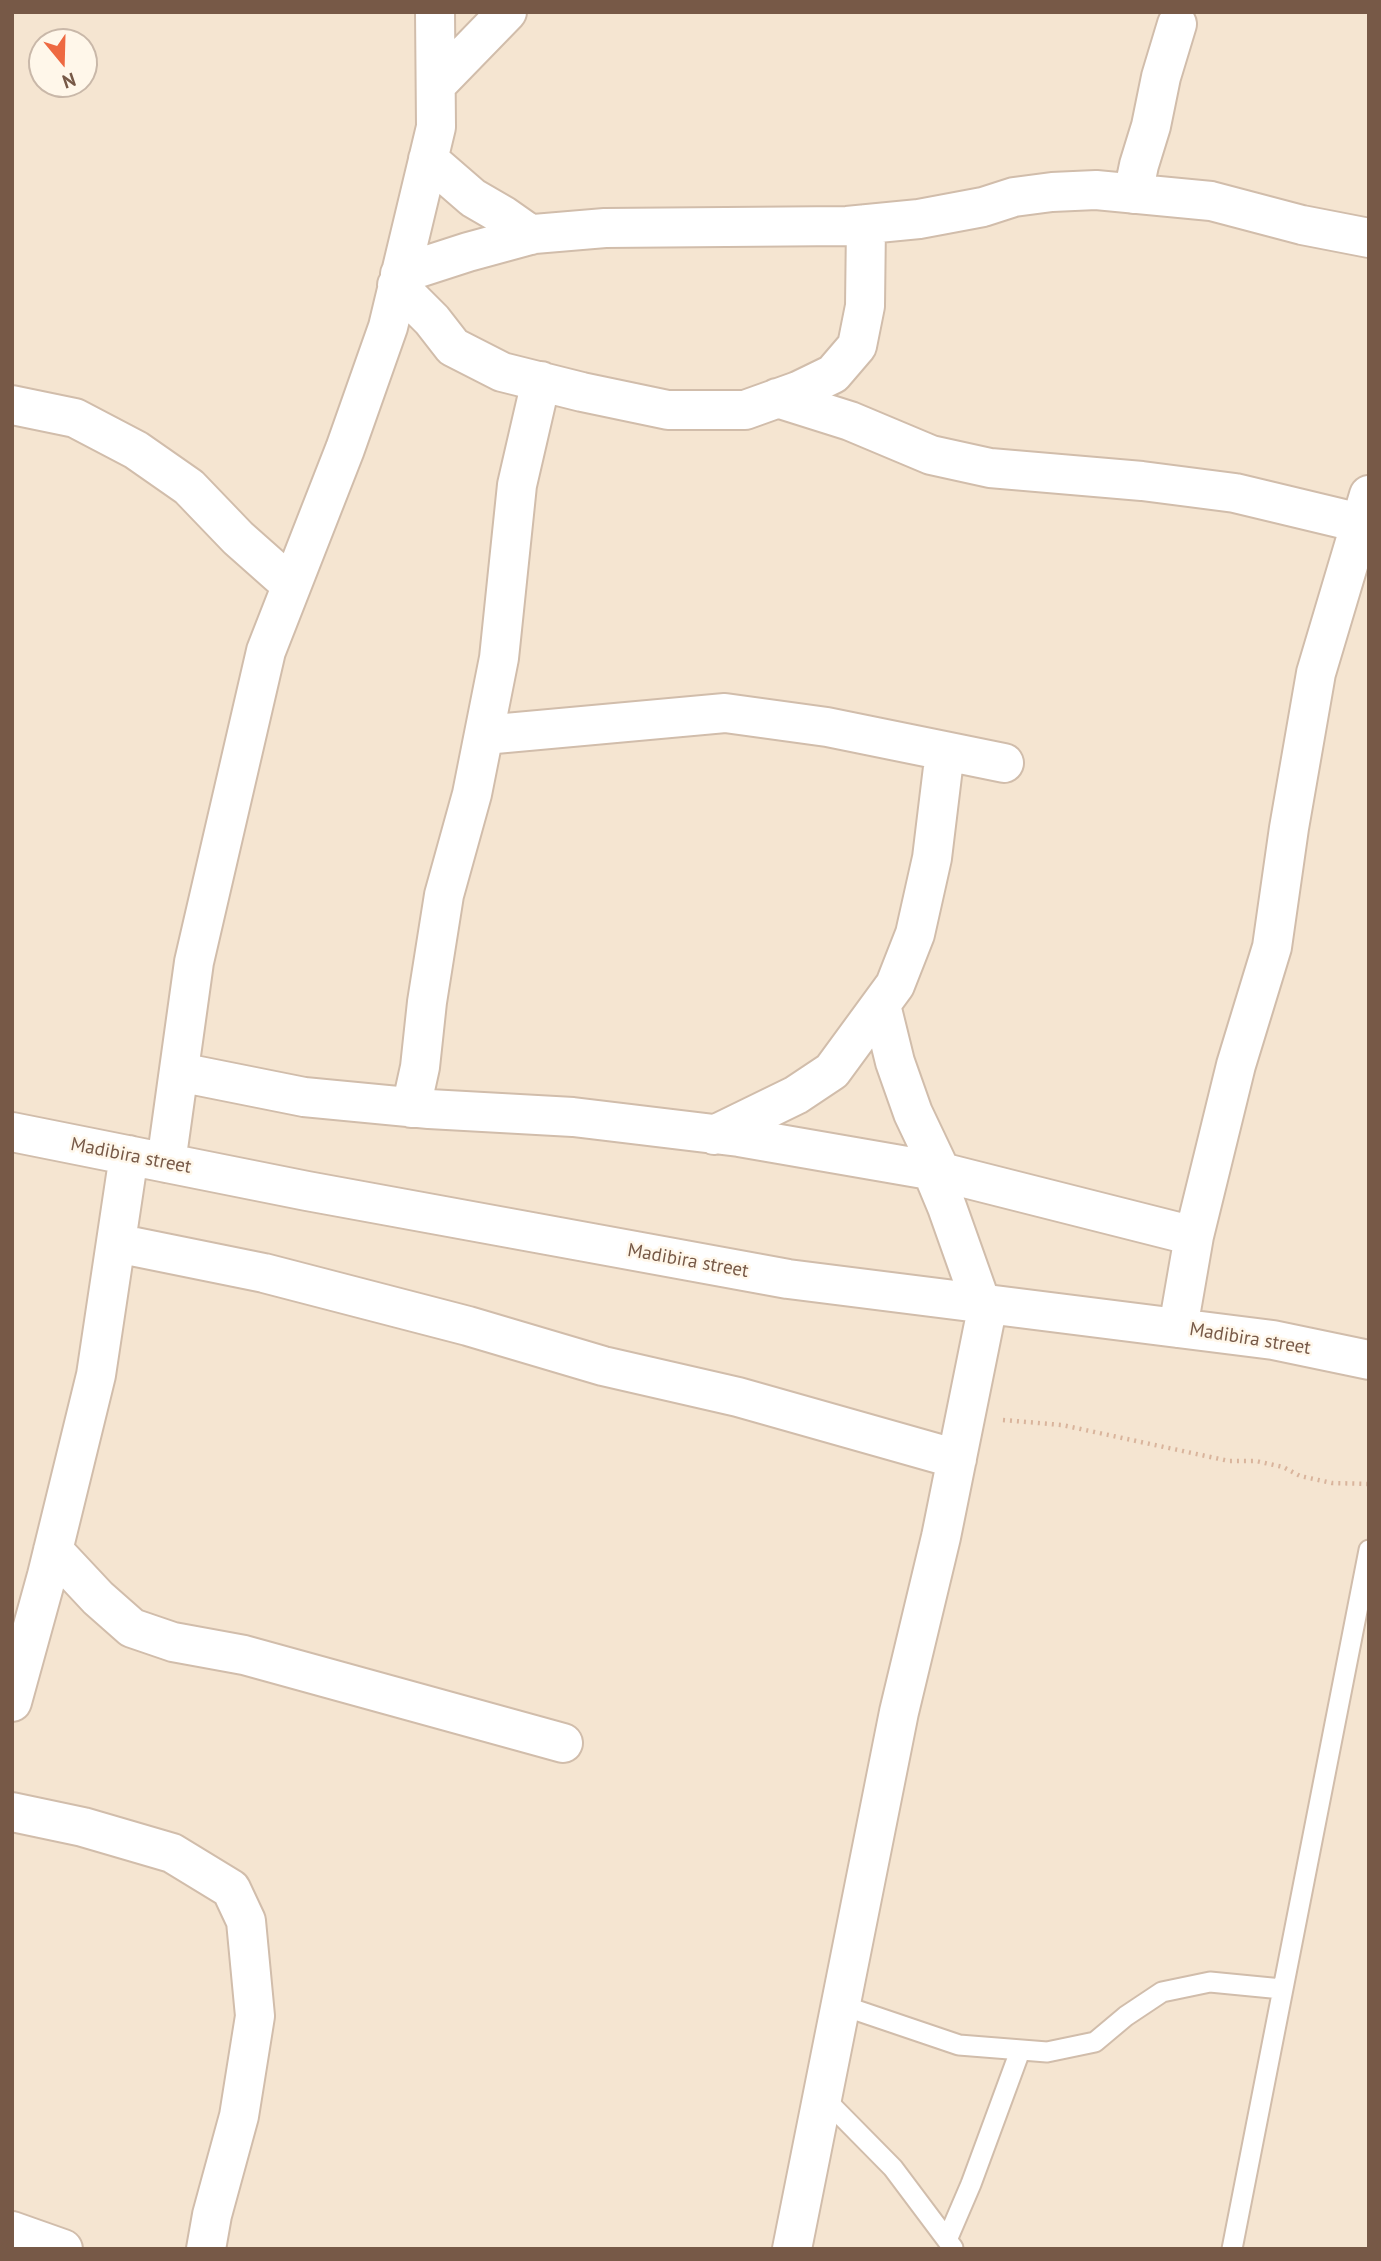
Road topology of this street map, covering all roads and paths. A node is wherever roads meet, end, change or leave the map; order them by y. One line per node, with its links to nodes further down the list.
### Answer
1 (435, 12): 4 (street)
2 (507, 12): 4 (street)
3 (1177, 24): 6 (street)
4 (436, 85): 5 (street)
5 (428, 159): 8 (street); 10 (street)
6 (1133, 194): 7 (street); 9 (street)
7 (866, 224): 8 (street); 12 (street)
8 (531, 235): 10 (street)
9 (1369, 238)
10 (399, 279): 11 (street); 15 (street)
11 (541, 381): 12 (street); 16 (street)
12 (778, 398): 14 (street)
13 (12, 405): 15 (street)
14 (1364, 509): 27 (street)
15 (291, 585): 20 (street)
16 (484, 735): 17 (street); 21 (street)
17 (946, 751): 18 (street); 19 (street)
18 (1004, 762)
19 (881, 1005): 23 (street); 26 (street)
20 (179, 1072): 21 (street); 25 (street)
21 (411, 1108): 23 (street)
22 (12, 1132): 24 (street, Madibira street)
23 (714, 1135): 26 (street)
24 (129, 1155): 25 (street, Madibira street); 28 (street)
25 (166, 1163): 29 (street, Madibira street)
26 (936, 1172): 27 (street); 29 (street)
27 (1194, 1236): 30 (street)
28 (116, 1243): 33 (street); 35 (street)
29 (984, 1304): 30 (street, Madibira street); 32 (street)
30 (1178, 1328): 31 (street, Madibira street)
31 (1369, 1360)
32 (964, 1420): 33 (street); 34 (path)
33 (957, 1459): 41 (street)
34 (1369, 1484)
35 (53, 1550): 37 (street); 38 (street)
36 (1369, 1550): 40 (lane)
37 (12, 1702)
38 (563, 1743)
39 (12, 1811): 47 (street)
40 (1282, 1989): 42 (lane); 49 (lane)
41 (841, 2005): 42 (lane); 43 (street)
42 (1020, 2051): 45 (lane)
43 (822, 2096): 45 (lane); 48 (street)
44 (12, 2231): 46 (street)
45 (951, 2244)
46 (63, 2249)
47 (206, 2249)
48 (792, 2249)
49 (1232, 2249)

